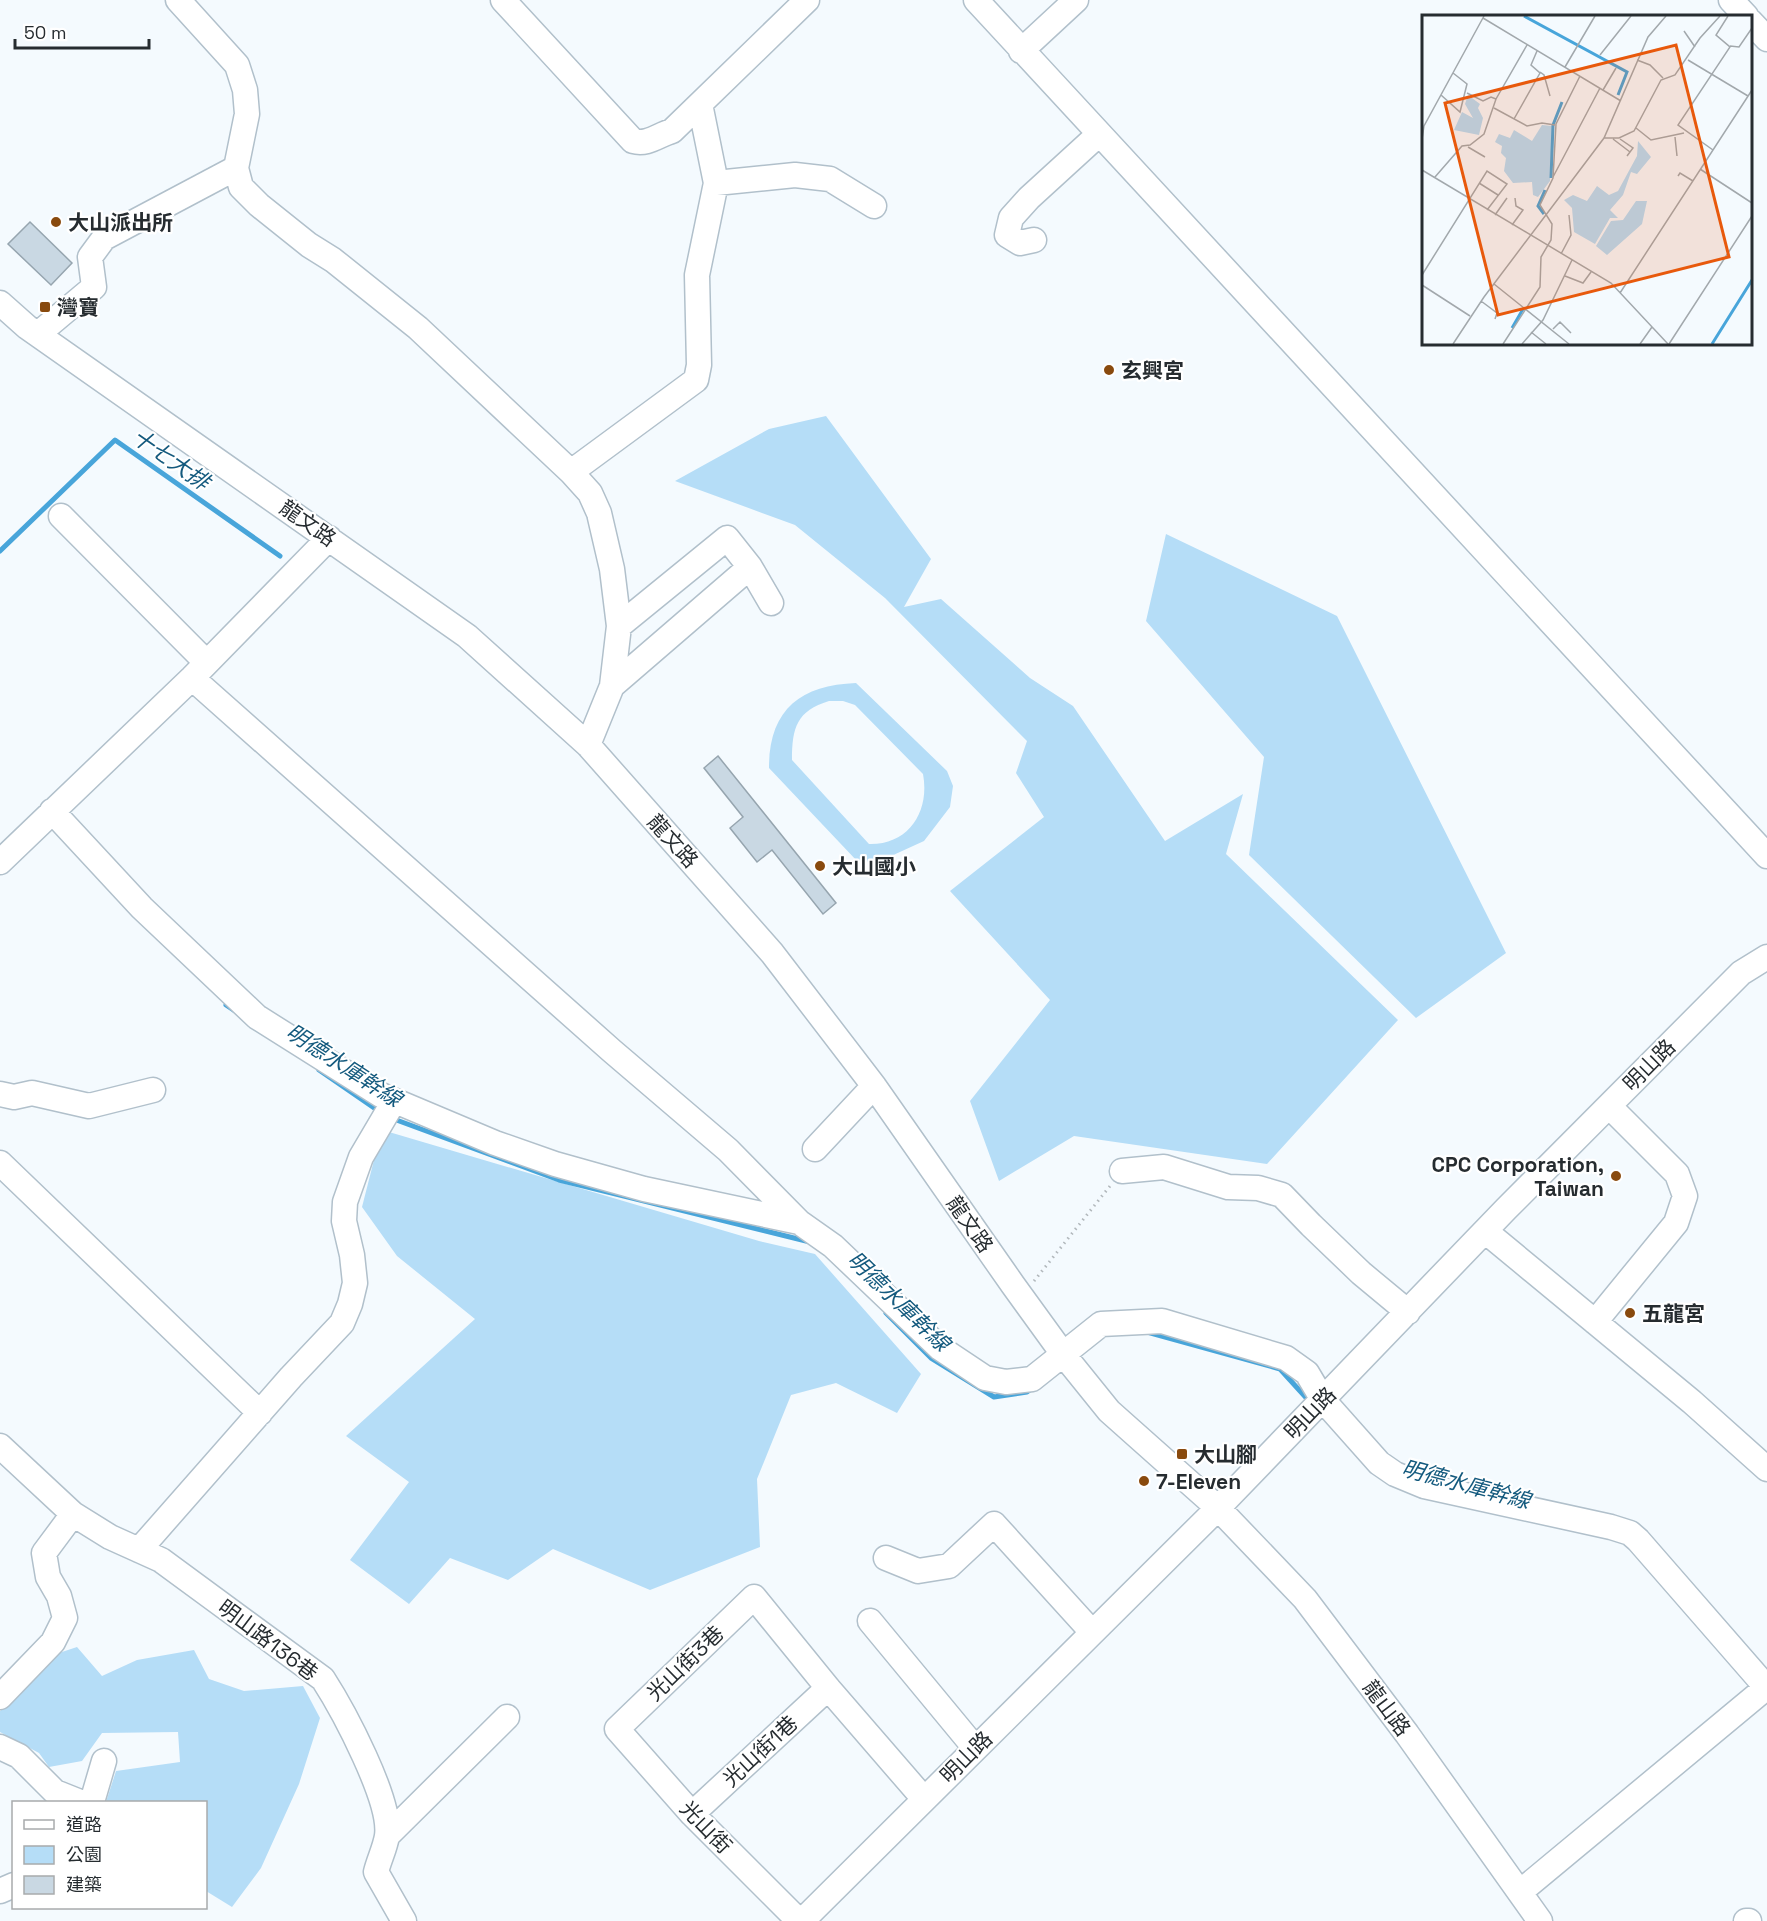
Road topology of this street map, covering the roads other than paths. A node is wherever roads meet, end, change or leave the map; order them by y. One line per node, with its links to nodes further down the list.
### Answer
1 (178, 0): 13 (street)
2 (503, 0): 11 (street)
3 (807, 0): 11 (street)
4 (976, 0): 10 (street)
5 (1076, 0): 10 (street)
6 (1731, 0): 7 (street)
7 (1745, 15)
8 (1752, 23): 9 (street)
9 (1767, 39)
10 (1021, 51): 12 (street)
11 (700, 104): 14 (street)
12 (1098, 135): 16 (street); 29 (street)
13 (236, 168): 18 (street); 19 (street)
14 (716, 183): 15 (street); 19 (street)
15 (874, 206)
16 (1034, 240)
17 (0, 303): 18 (street, 龍文路)
18 (38, 334): 21 (street, 龍文路)
19 (571, 472): 24 (street)
20 (61, 516): 25 (street)
21 (329, 538): 25 (street); 27 (street, 龍文路)
22 (750, 567): 23 (street); 24 (street); 26 (street)
23 (771, 603)
24 (620, 626): 26 (street)
25 (199, 670): 28 (street); 40 (street)
26 (612, 686): 27 (street)
27 (588, 745): 32 (street, 龍文路)
28 (52, 811): 30 (street); 36 (street)
29 (1767, 856)
30 (0, 862)
31 (1767, 957): 35 (street, 明山路)
32 (874, 1086): 37 (street); 44 (street, 龍文路)
33 (153, 1090): 34 (street)
34 (0, 1094)
35 (1609, 1106): 41 (street, 明山路); 43 (street)
36 (388, 1111): 40 (street); 46 (street)
37 (815, 1149)
38 (0, 1163): 46 (street)
39 (1122, 1171): 42 (street)
40 (799, 1222): 44 (street)
41 (1485, 1231): 42 (street, 明山路); 43 (street)
42 (1408, 1312): 45 (street, 明山路)
43 (1595, 1322): 48 (street)
44 (1067, 1358): 45 (street); 49 (street, 龍文路)
45 (1318, 1405): 49 (street, 明山路); 56 (street)
46 (260, 1413): 51 (street)
47 (0, 1446): 50 (street, 明山路136巷)
48 (1767, 1469)
49 (1218, 1508): 54 (street, 明山路); 68 (street, 龍山路)
50 (73, 1514): 51 (street, 明山路136巷); 57 (street)
51 (139, 1550): 67 (street, 明山路136巷)
52 (886, 1558): 54 (street)
53 (870, 1621): 61 (street)
54 (1092, 1632): 61 (street, 明山路)
55 (828, 1688): 59 (street, 光山街3巷); 63 (street); 66 (street, 光山街1巷)
56 (1767, 1688): 68 (street)
57 (0, 1697)
58 (507, 1717): 67 (street)
59 (617, 1729): 66 (street, 光山街)
60 (0, 1747): 64 (street)
61 (975, 1748): 63 (street, 明山路)
62 (104, 1761): 65 (street)
63 (924, 1799): 70 (street, 明山路)
64 (76, 1801)
65 (93, 1801)
66 (692, 1814): 70 (street, 光山街)
67 (387, 1836): 69 (street, 明山路136巷)
68 (1520, 1892): 71 (street, 龍山路)
69 (404, 1921)
70 (800, 1921)
71 (1540, 1921)

